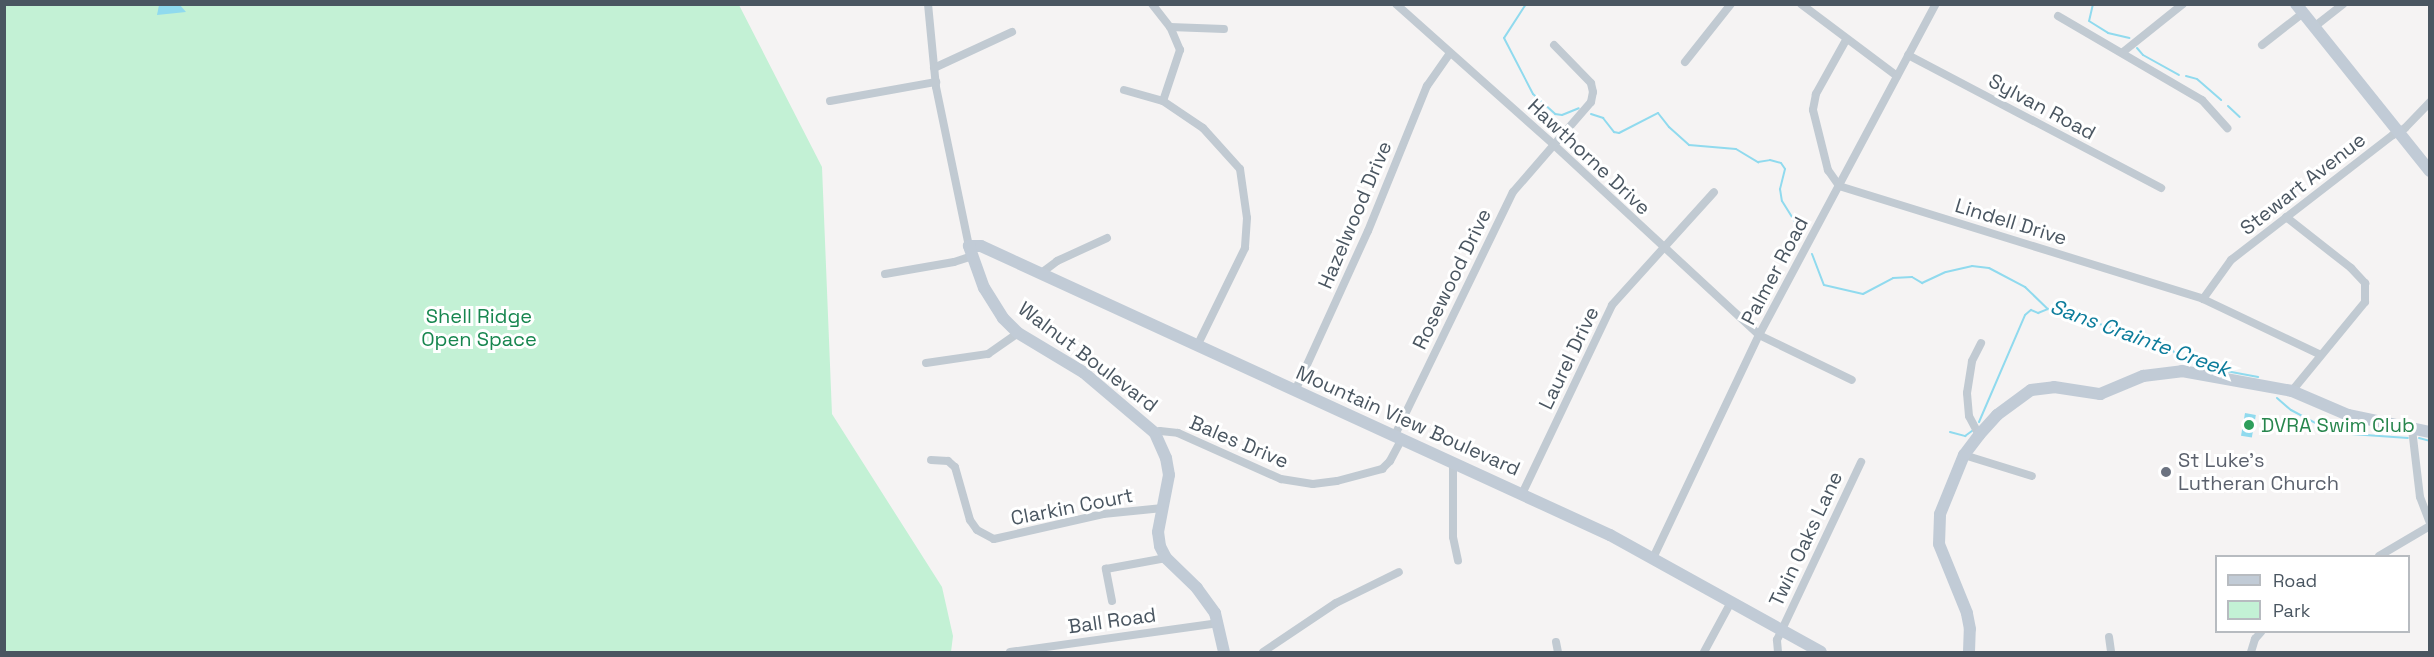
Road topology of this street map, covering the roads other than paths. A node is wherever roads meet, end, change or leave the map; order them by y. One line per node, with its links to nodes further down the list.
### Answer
1 (928, 4): 22 (street, Walnut Boulevard)
2 (1152, 4): 11 (street)
3 (1396, 4): 19 (street, Hawthorne Drive)
4 (1731, 4): 21 (street)
5 (1800, 4): 15 (street)
6 (1936, 4): 20 (street, Palmer Road)
7 (2183, 4): 18 (street)
8 (2343, 4): 12 (street)
9 (2299, 9): 12 (street); 17 (street)
10 (2058, 16): 18 (street)
11 (1170, 27): 13 (street); 27 (street)
12 (2314, 27): 30 (street)
13 (1224, 29)
14 (1012, 32): 22 (street)
15 (1846, 40): 23 (street); 33 (street)
16 (1554, 45): 31 (street, Rosewood Drive)
17 (2262, 45)
18 (2123, 52): 29 (street)
19 (1449, 54): 31 (street, Hawthorne Drive); 50 (street, Hazelwood Drive)
20 (1908, 55): 23 (street, Palmer Road); 34 (street, Sylvan Road)
21 (1685, 63)
22 (934, 68): 24 (street, Walnut Boulevard)
23 (1897, 75): 33 (street, Palmer Road)
24 (936, 82): 26 (street); 39 (street, Walnut Boulevard)
25 (1124, 90): 27 (street)
26 (830, 101)
27 (1163, 101): 46 (street)
28 (2430, 102): 30 (street, Stewart Avenue)
29 (2227, 128)
30 (2398, 132): 32 (street); 36 (street, Stewart Avenue)
31 (1554, 145): 38 (street, Hawthorne Drive); 56 (street, Rosewood Drive)
32 (2430, 171)
33 (1839, 186): 42 (street, Lindell Drive); 44 (street, Palmer Road)
34 (2161, 188)
35 (1714, 192): 38 (street, Laurel Drive)
36 (2286, 218): 42 (street, Stewart Avenue); 47 (street)
37 (1107, 238): 41 (street)
38 (1663, 247): 44 (street, Hawthorne Drive); 62 (street, Laurel Drive)
39 (971, 251): 40 (street); 41 (street, Mountain View Boulevard); 43 (street, Walnut Boulevard)
40 (885, 274)
41 (1040, 274): 46 (street, Mountain View Boulevard)
42 (2203, 299): 47 (street, Lindell Drive)
43 (1018, 333): 48 (street); 54 (street, Walnut Boulevard)
44 (1759, 335): 49 (street, Hawthorne Drive); 67 (street, Palmer Road)
45 (1981, 343): 55 (street)
46 (1197, 346): 50 (street, Mountain View Boulevard)
47 (2319, 354): 51 (street)
48 (926, 363)
49 (1852, 380)
50 (1295, 391): 56 (street, Mountain View Boulevard)
51 (2292, 391): 52 (street); 55 (street)
52 (2412, 429): 53 (street); 64 (street)
53 (2430, 432)
54 (1155, 433): 56 (street, Bales Drive); 63 (street, Walnut Boulevard)
55 (1979, 435): 57 (street)
56 (1398, 439): 60 (street, Mountain View Boulevard)
57 (1964, 455): 61 (street); 84 (street)
58 (931, 460): 63 (street, Clarkin Court)
59 (1861, 462): 73 (street, Twin Oaks Lane)
60 (1452, 464): 62 (street, Mountain View Boulevard); 68 (street)
61 (2032, 476)
62 (1522, 494): 67 (street, Mountain View Boulevard)
63 (1163, 508): 66 (street, Walnut Boulevard)
64 (2430, 525): 65 (street)
65 (2381, 555)
66 (1166, 558): 70 (street); 72 (street)
67 (1653, 558): 71 (street, Mountain View Boulevard)
68 (1458, 560)
69 (1399, 572): 79 (street)
70 (1112, 601)
71 (1731, 602): 73 (street, Mountain View Boulevard); 81 (street)
72 (1219, 623): 77 (street, Ball Road); 78 (street)
73 (1781, 630): 82 (street, Twin Oaks Lane); 83 (street, Mountain View Boulevard)
74 (2260, 633): 86 (street)
75 (2109, 637): 85 (street)
76 (1556, 642): 80 (street)
77 (1010, 652)
78 (1224, 652)
79 (1263, 652)
80 (1558, 652)
81 (1704, 652)
82 (1778, 652)
83 (1821, 652)
84 (1969, 652)
85 (2111, 652)
86 (2251, 652)

